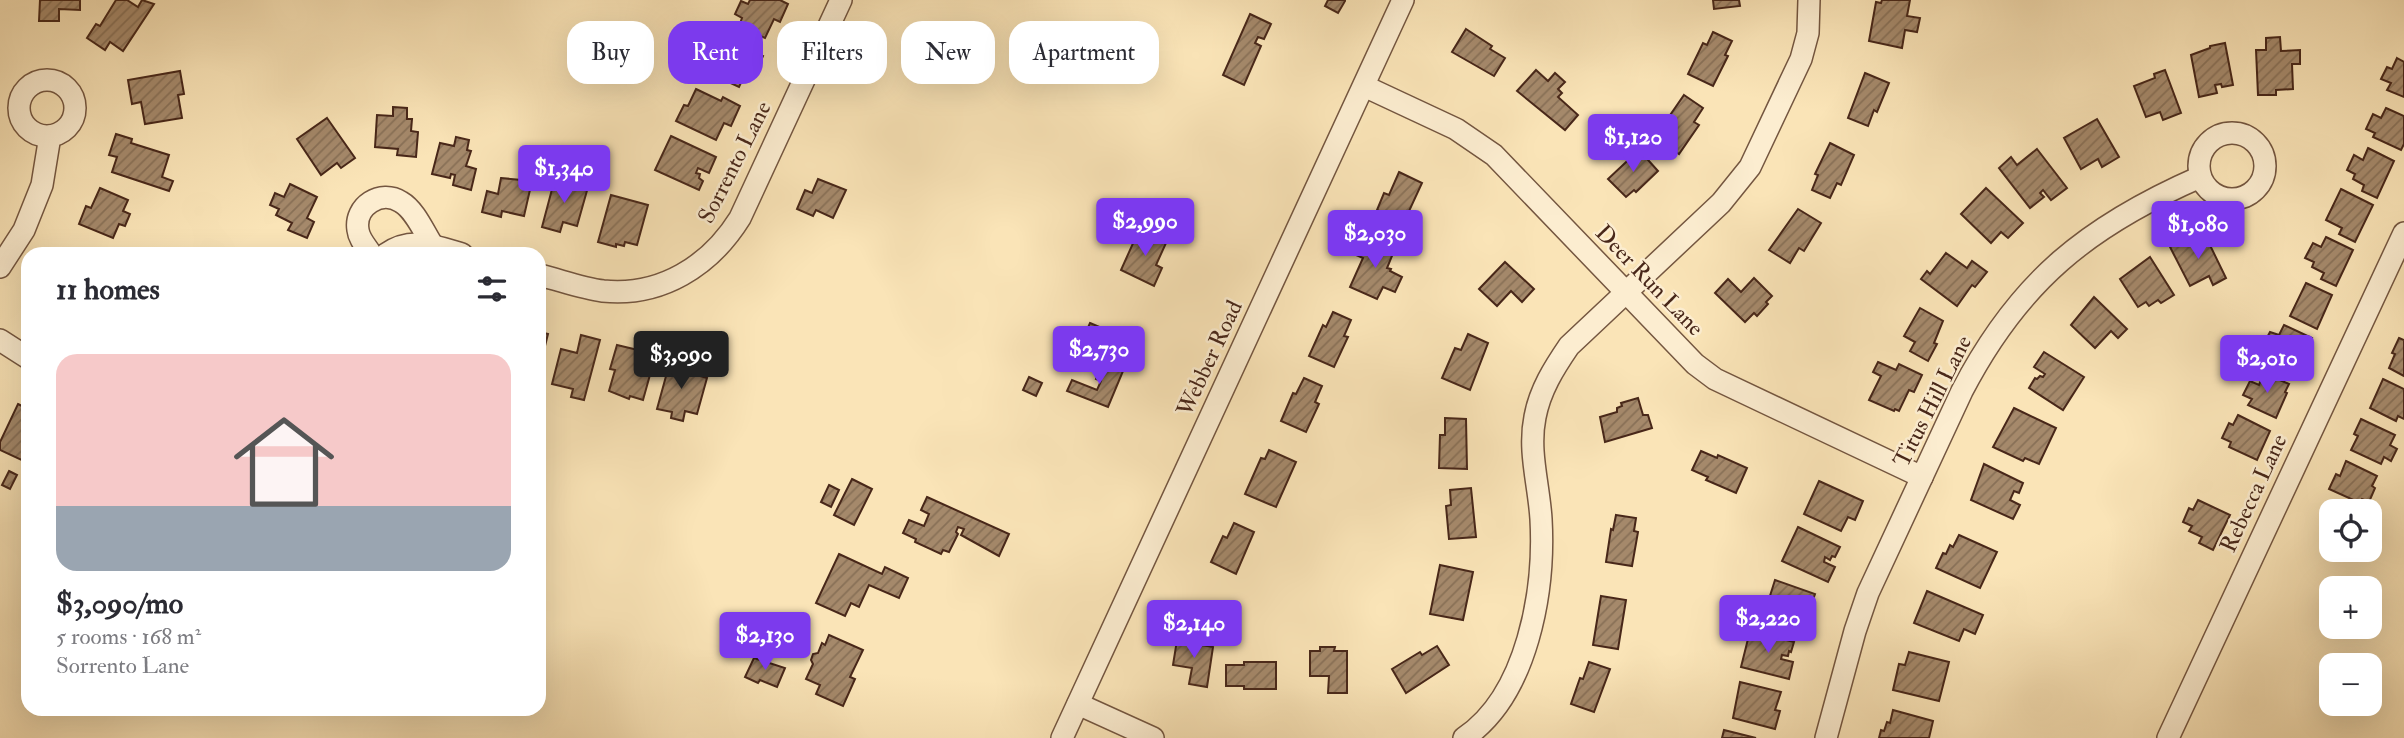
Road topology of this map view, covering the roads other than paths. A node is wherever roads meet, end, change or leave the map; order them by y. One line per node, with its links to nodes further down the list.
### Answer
1 (841, 0): 13 (street, Sorrento Lane)
2 (1403, 0): 4 (street, Webber Road)
3 (1809, 0): 14 (street)
4 (1364, 86): 14 (street, Deer Run Lane); 18 (street, Webber Road)
5 (50, 136): 12 (street)
6 (2200, 177): 17 (street, Titus Hill Lane)
7 (2404, 233): 23 (street, Rebecca Lane)
8 (433, 246): 9 (street); 10 (street); 11 (street)
9 (366, 247)
10 (400, 247)
11 (437, 247)
12 (0, 267)
13 (546, 277)
14 (1626, 292): 17 (street, Deer Run Lane); 21 (street)
15 (0, 340): 16 (street)
16 (21, 354)
17 (1922, 477): 22 (street, Titus Hill Lane)
18 (1078, 704): 19 (street, Webber Road); 20 (street)
19 (1062, 738)
20 (1153, 738)
21 (1464, 738)
22 (1826, 738)
23 (2168, 738)

